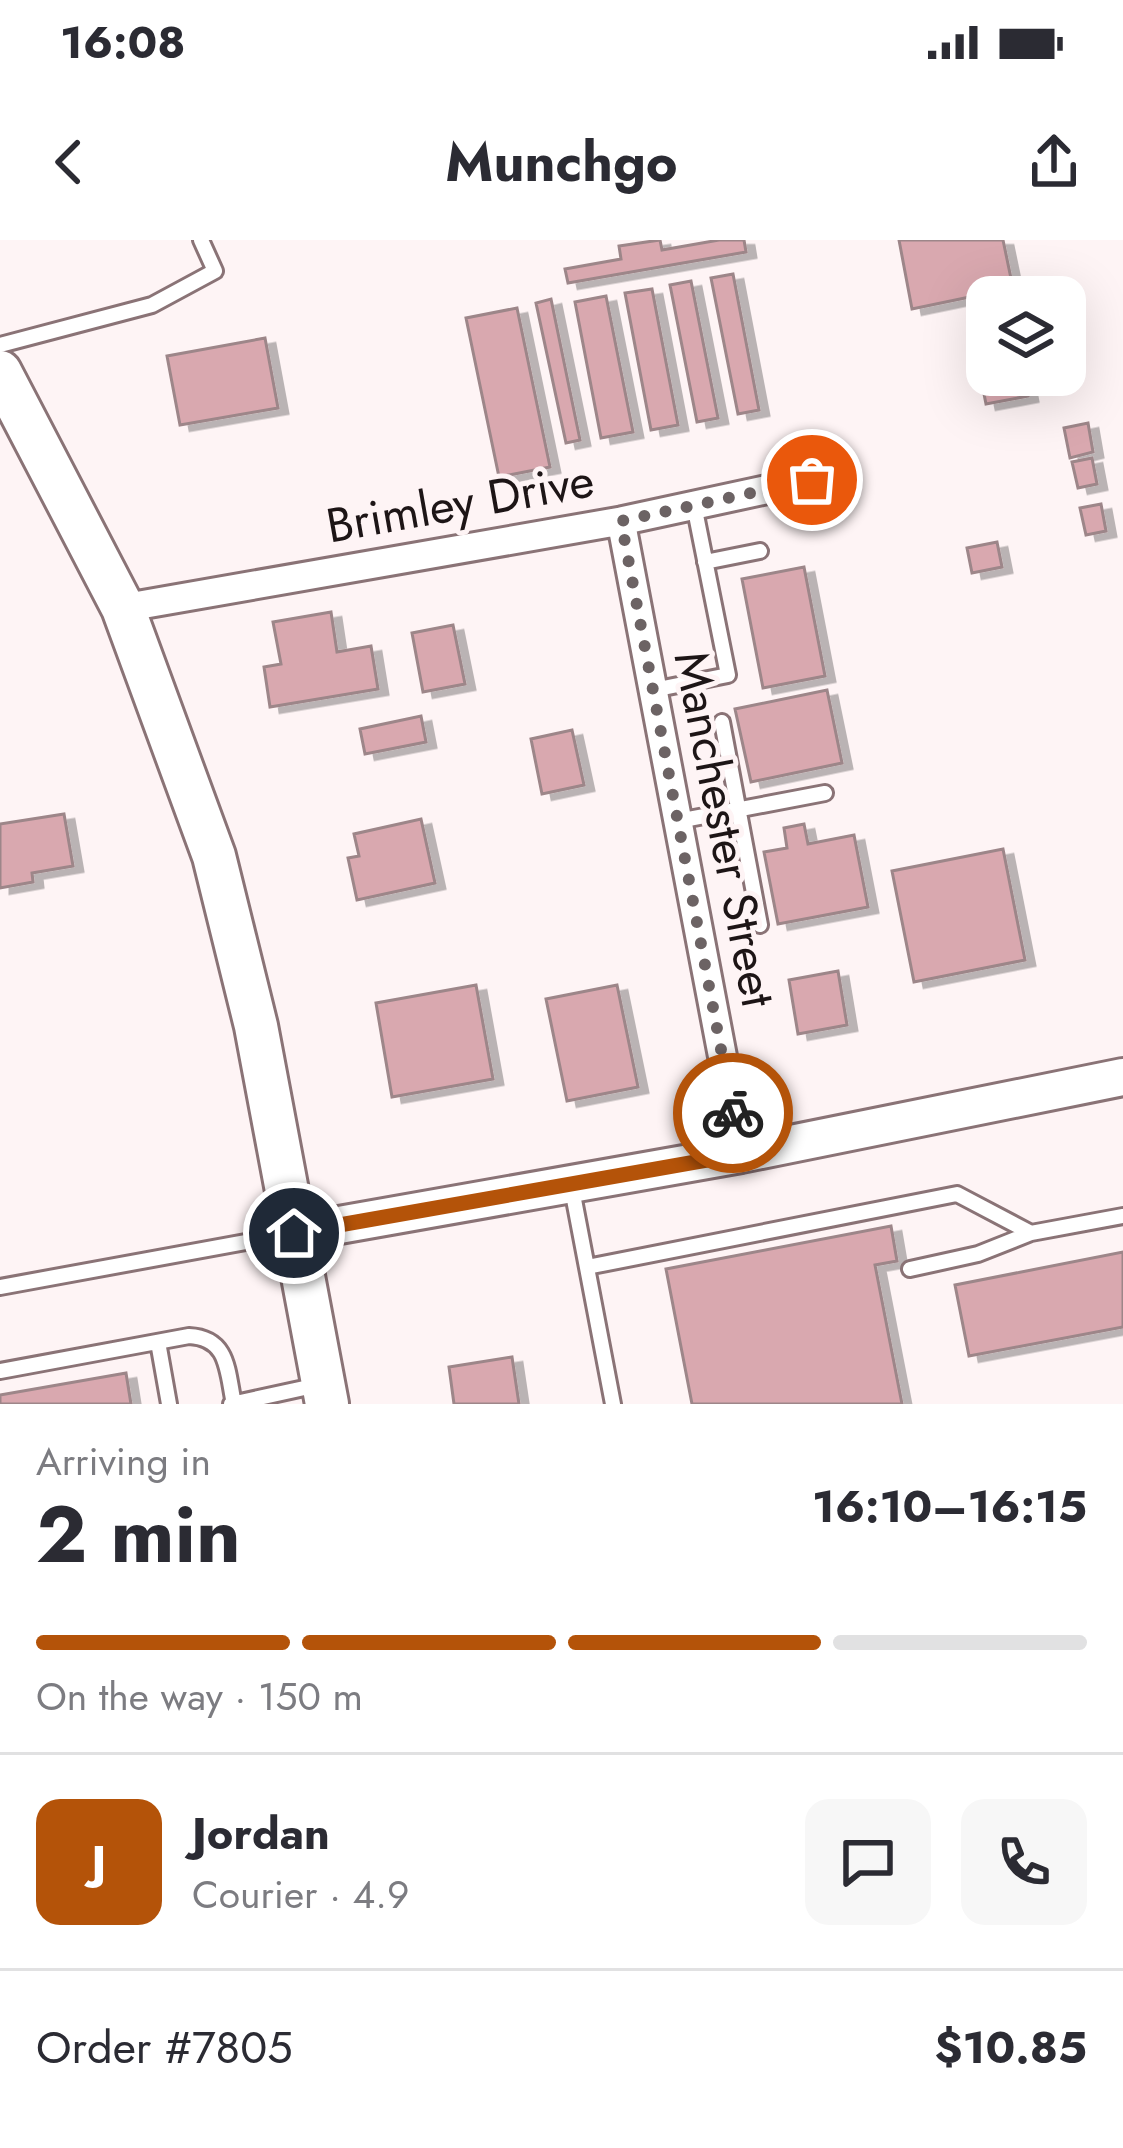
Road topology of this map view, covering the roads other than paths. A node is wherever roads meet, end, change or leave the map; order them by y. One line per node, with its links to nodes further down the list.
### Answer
1 (201, 240): 2 (lane)
2 (0, 345)
3 (0, 372): 9 (highway)
4 (812, 480): 5 (street, Brimley Drive)
5 (694, 506): 6 (street, Brimley Drive); 8 (lane)
6 (621, 521): 9 (street, Brimley Drive); 10 (street, Manchester Street)
7 (760, 551): 8 (lane)
8 (705, 562): 10 (lane)
9 (123, 608): 20 (highway)
10 (653, 690): 14 (street, Manchester Street)
11 (722, 722): 13 (lane)
12 (825, 793): 13 (lane)
13 (739, 810): 14 (lane); 15 (lane)
14 (678, 821): 17 (street, Manchester Street)
15 (760, 926)
16 (1123, 1077): 17 (main road)
17 (741, 1154): 18 (main road)
18 (571, 1184): 20 (main road); 22 (lane)
19 (1123, 1216): 21 (lane)
20 (294, 1233): 24 (lane); 27 (highway)
21 (1031, 1233): 22 (lane); 23 (lane)
22 (586, 1267): 30 (lane)
23 (910, 1269)
24 (0, 1287)
25 (158, 1342): 26 (lane); 28 (lane); 29 (lane)
26 (0, 1371)
27 (325, 1394): 29 (lane)
28 (169, 1404)
29 (232, 1404)
30 (613, 1404)

